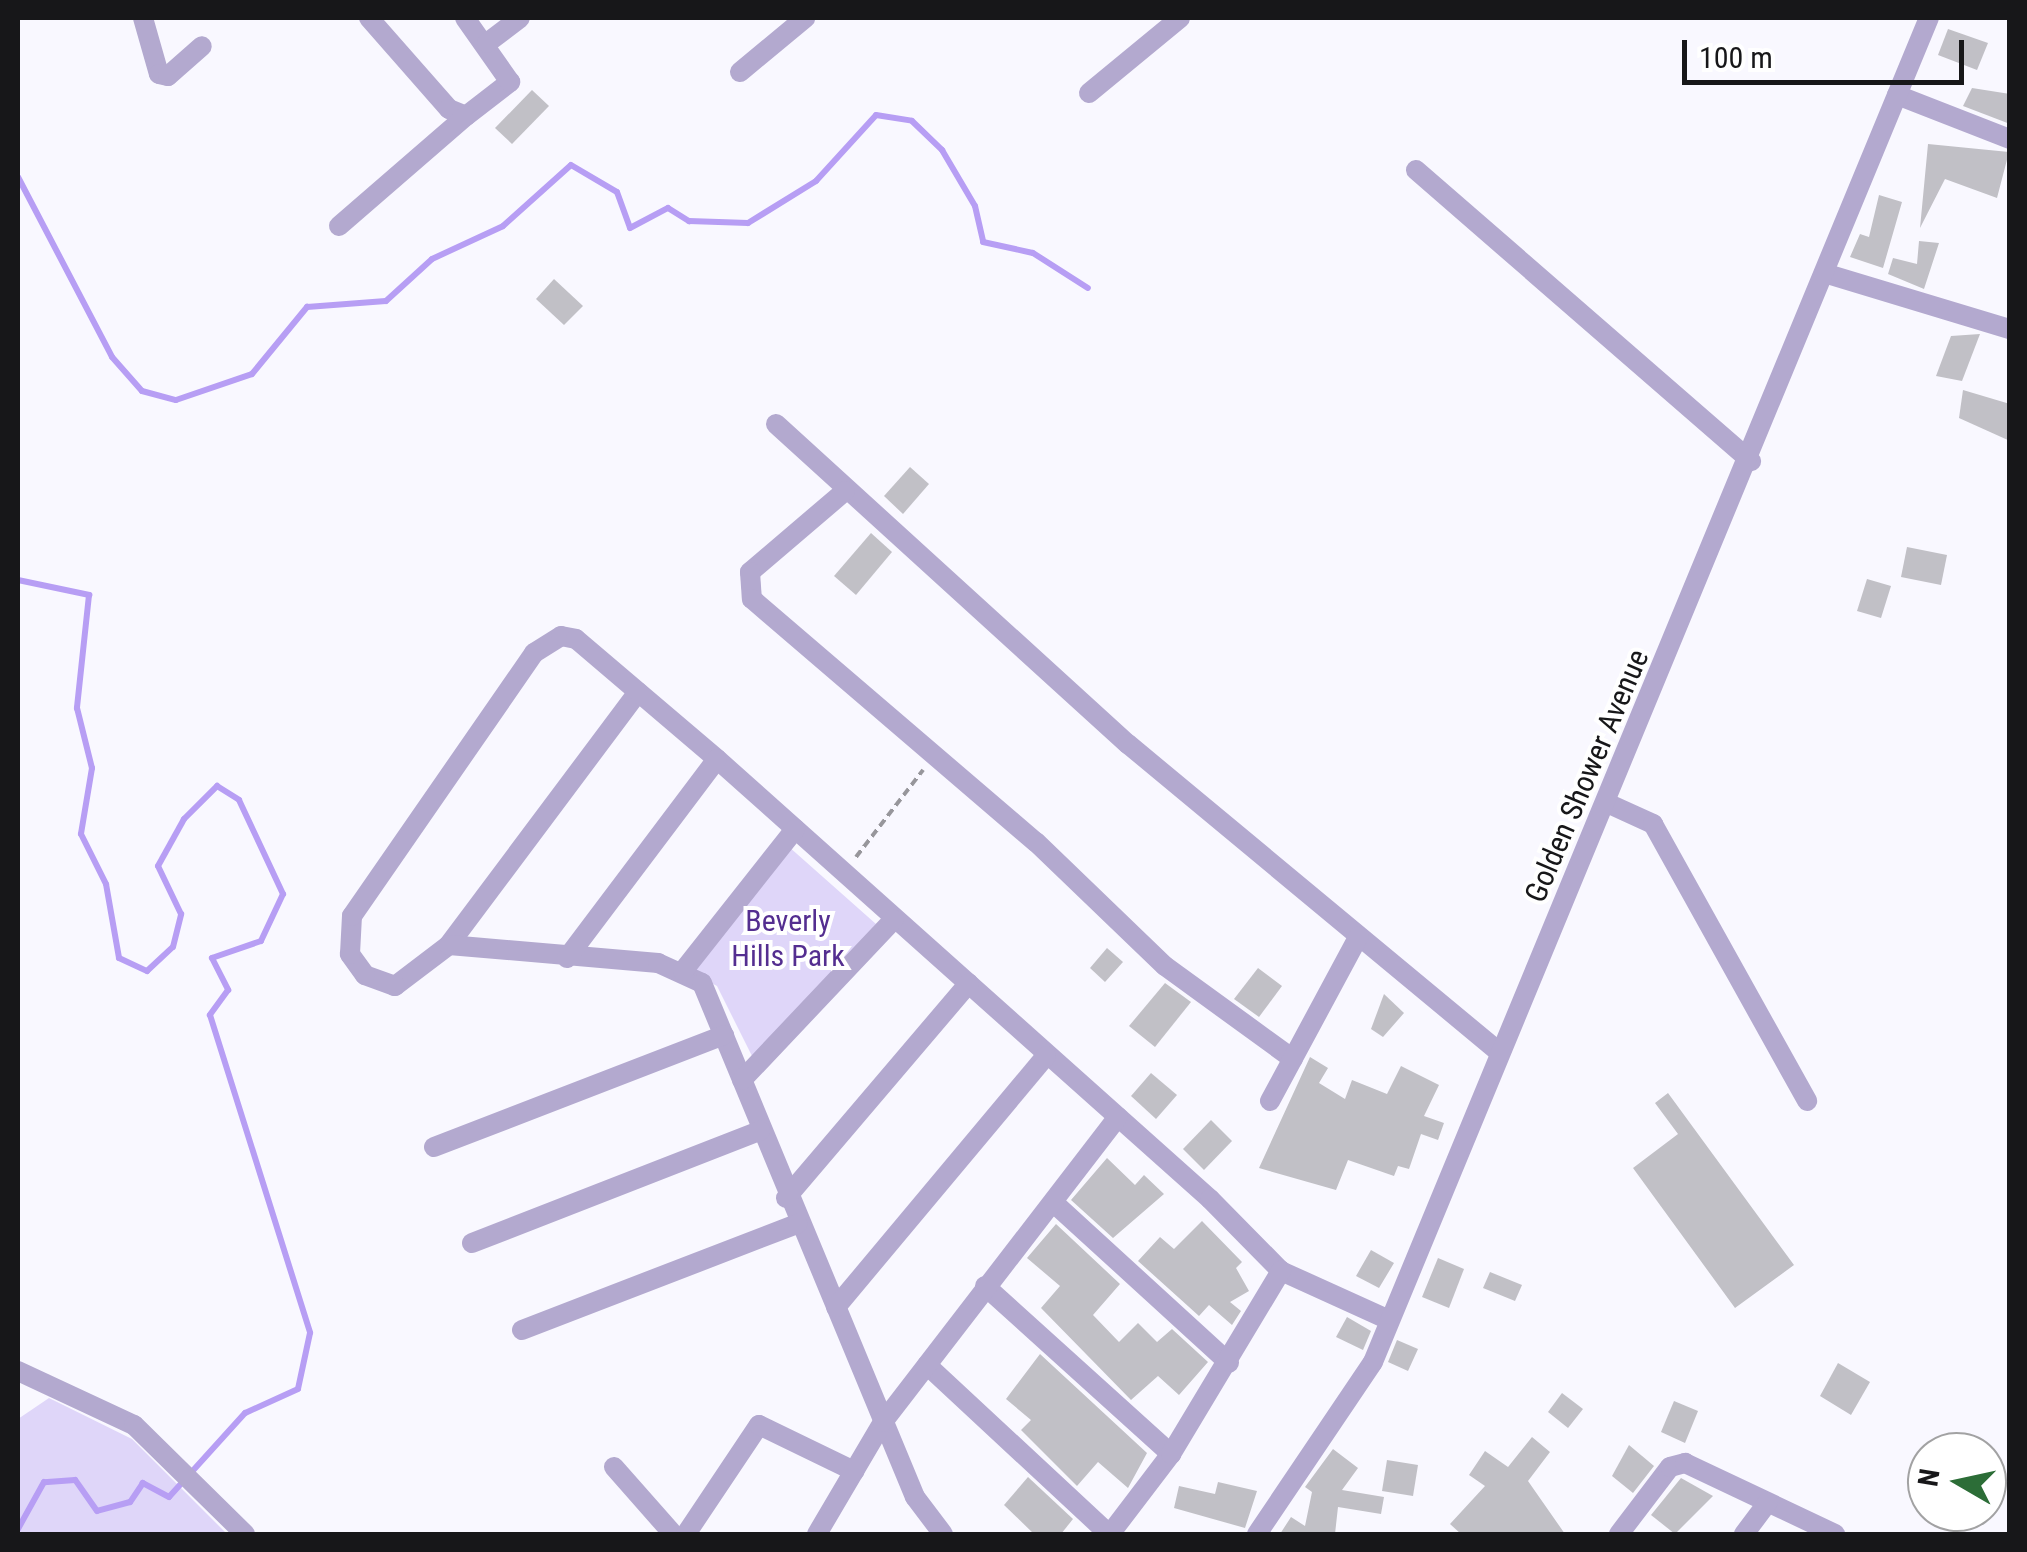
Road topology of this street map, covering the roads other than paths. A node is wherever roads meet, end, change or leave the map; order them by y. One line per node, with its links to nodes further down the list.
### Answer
1 (143, 18): 9 (street)
2 (369, 18): 13 (street)
3 (465, 18): 8 (street)
4 (520, 18): 8 (street)
5 (805, 18): 10 (street)
6 (1180, 18): 11 (street)
7 (1929, 18): 12 (street, Golden Shower Avenue)
8 (487, 43): 13 (street)
9 (202, 46)
10 (740, 72)
11 (1088, 93)
12 (1898, 95): 14 (street); 17 (street, Golden Shower Avenue)
13 (466, 116): 16 (street)
14 (2010, 139)
15 (1416, 170): 20 (street)
16 (339, 226)
17 (1824, 273): 18 (street); 20 (street, Golden Shower Avenue)
18 (2010, 329)
19 (776, 424): 21 (street)
20 (1751, 461): 24 (street, Golden Shower Avenue)
21 (845, 491): 27 (street); 35 (street)
22 (638, 692): 23 (street); 28 (street); 28 (street)
23 (718, 758): 25 (street); 29 (street)
24 (1608, 803): 33 (street, Golden Shower Avenue); 38 (street)
25 (795, 829): 26 (street); 30 (street)
26 (894, 919): 31 (street); 36 (street)
27 (1359, 936): 33 (street); 35 (street)
28 (449, 945): 29 (street)
29 (566, 958): 30 (street)
30 (682, 970): 32 (street)
31 (969, 983): 34 (street); 42 (street)
32 (724, 1036): 36 (street); 41 (street)
33 (1498, 1051): 49 (street, Golden Shower Avenue)
34 (1046, 1056): 39 (street); 48 (street)
35 (1293, 1059): 37 (street)
36 (742, 1080): 40 (street)
37 (1270, 1101)
38 (1806, 1101)
39 (1118, 1118): 43 (street); 46 (street)
40 (760, 1132): 42 (street); 45 (street)
41 (434, 1147)
42 (786, 1198): 44 (street)
43 (1054, 1203): 47 (street); 51 (street)
44 (796, 1224): 48 (street); 50 (street)
45 (472, 1243)
46 (1281, 1271): 49 (street); 51 (street)
47 (985, 1286): 52 (street); 55 (street)
48 (836, 1308): 54 (street)
49 (1388, 1320): 65 (street, Golden Shower Avenue)
50 (522, 1330)
51 (1229, 1363): 55 (street)
52 (927, 1365): 54 (street); 64 (street)
53 (18, 1371): 60 (street)
54 (883, 1422): 57 (street); 59 (street)
55 (1171, 1454): 64 (street)
56 (614, 1467): 61 (street)
57 (854, 1471): 62 (street); 63 (street)
58 (1767, 1503): 66 (street); 67 (street); 68 (street)
59 (939, 1533)
60 (245, 1534)
61 (673, 1534)
62 (686, 1534)
63 (817, 1534)
64 (1110, 1534)
65 (1257, 1534)
66 (1619, 1534)
67 (1744, 1534)
68 (1834, 1534)

